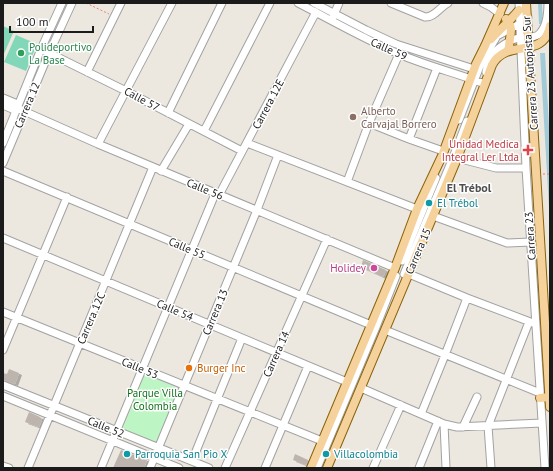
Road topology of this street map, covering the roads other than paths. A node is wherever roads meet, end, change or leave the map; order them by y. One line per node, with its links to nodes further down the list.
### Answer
1 (62, 3): 30 (street, Carrera 12)
2 (72, 3): 32 (street, Carrera 12)
3 (121, 3): 36 (street)
4 (172, 3): 38 (street)
5 (222, 3): 43 (street)
6 (270, 3): 46 (street)
7 (298, 3): 19 (street, Calle 59)
8 (314, 3): 21 (street, Calle 59)
9 (339, 3): 21 (street)
10 (391, 3): 17 (street)
11 (486, 3): 20 (street)
12 (504, 3): 20 (main road)
13 (526, 3): 22 (main road, Carrera 23 Autopista Sur)
14 (530, 3): 22 (street)
15 (548, 3): 25 (street)
16 (443, 4): 17 (street)
17 (402, 5)
18 (519, 6): 22 (street); 23 (main road)
19 (316, 12): 21 (street, Calle 59); 49 (street, Carrera 12E)
20 (500, 14): 23 (main road); 28 (main road)
21 (333, 17): 27 (street, Calle 59); 33 (street, Calle 59)
22 (524, 22): 23 (street); 25 (main road, Carrera 23 Autopista Sur)
23 (510, 25): 26 (main road); 28 (main road); 37 (street)
24 (550, 26): 29 (main road)
25 (524, 37): 26 (street); 29 (main road, Carrera 23 Autopista Sur)
26 (509, 41): 31 (main road); 37 (street)
27 (396, 44): 33 (street); 35 (street, Calle 59)
28 (485, 46): 35 (main road, Carrera 15)
29 (525, 48): 31 (main road); 57 (street, Carrera 23); 100 (main road, Carrera 23 Autopista Sur)
30 (41, 49): 32 (street, Calle 57); 41 (street, Carrera 12)
31 (507, 51): 37 (main road, Carrera 15)
32 (49, 52): 36 (street, Calle 57); 42 (street, Carrera 12)
33 (396, 53): 34 (street, Calle 59); 44 (street)
34 (437, 68): 37 (street, Calle 59); 47 (street)
35 (474, 69): 37 (main road, Carrera 15)
36 (87, 72): 38 (street, Calle 57)
37 (478, 81): 52 (main road, Carrera 15); 54 (main road, Carrera 15); 129 (street); 130 (street)
38 (126, 91): 43 (street, Calle 57); 50 (street)
39 (3, 98): 41 (street, Calle 56)
40 (3, 105): 41 (street, Calle 56)
41 (16, 105): 42 (street, Calle 56); 48 (street, Carrera 12)
42 (25, 111): 50 (street, Calle 56); 55 (street, Carrera 12)
43 (168, 113): 45 (street, Calle 57)
44 (370, 123): 47 (street); 60 (street)
45 (189, 124): 46 (street, Calle 57); 59 (street)
46 (204, 131): 51 (street, Calle 57)
47 (409, 139): 52 (street)
48 (3, 143)
49 (247, 143): 51 (street, Carrera 12E); 53 (street)
50 (98, 144): 56 (street, Calle 56)
51 (242, 151): 61 (street, Carrera 12E)
52 (443, 151): 63 (main road, Carrera 15)
53 (278, 155): 60 (street); 64 (street, Carrera 13)
54 (457, 158): 57 (street); 65 (main road, Carrera 15)
55 (3, 163)
56 (153, 167): 59 (street, Calle 56); 66 (street, Carrera 12C)
57 (526, 168): 69 (street, Carrera 23)
58 (3, 171): 62 (street, Calle 55)
59 (162, 171): 61 (street, Calle 56)
60 (347, 182): 63 (street)
61 (217, 194): 64 (street, Calle 56); 70 (street, Carrera 12E)
62 (67, 197): 66 (street, Calle 55); 71 (street)
63 (416, 209): 73 (main road, Carrera 15)
64 (257, 210): 68 (street, Calle 56); 72 (street, Carrera 13)
65 (433, 216): 69 (street); 74 (main road, Carrera 15)
66 (130, 224): 70 (street, Calle 55); 75 (street, Carrera 12C)
67 (3, 238): 71 (street, Calle 54)
68 (327, 239): 73 (street, Calle 56); 76 (street, Carrera 14)
69 (531, 242): 81 (street, Carrera 23)
70 (192, 250): 72 (street, Calle 55); 78 (street, Carrera 12E)
71 (43, 255): 75 (street, Calle 54); 80 (street)
72 (234, 267): 76 (street, Calle 55); 82 (street, Carrera 13)
73 (395, 268): 83 (main road, Carrera 15)
74 (409, 274): 77 (street); 84 (main road, Carrera 15)
75 (106, 281): 78 (street, Calle 54); 86 (street, Carrera 12C)
76 (302, 296): 83 (street, Calle 55); 88 (street, Carrera 14)
77 (467, 298): 81 (street); 89 (street)
78 (168, 307): 82 (street, Calle 54); 91 (street, Carrera 12E)
79 (3, 312): 80 (street, Calle 53)
80 (17, 318): 86 (street, Calle 53); 87 (street)
81 (532, 323): 92 (street); 97 (street, Carrera 23)
82 (210, 325): 85 (street, Calle 54); 95 (street, Carrera 13)
83 (371, 325): 93 (main road, Carrera 15)
84 (385, 330): 89 (street); 96 (main road, Carrera 15)
85 (242, 338): 88 (street, Calle 54); 101 (street)
86 (80, 343): 91 (street, Calle 53); 103 (street, Carrera 12C)
87 (3, 350)
88 (277, 352): 90 (street, Calle 54); 105 (street, Carrera 14)
89 (445, 355): 92 (street); 106 (street)
90 (308, 366): 93 (street, Calle 54); 110 (street)
91 (142, 368): 95 (street, Calle 53); 113 (street, Carrera 12E)
92 (507, 379): 97 (street); 111 (street)
93 (347, 382): 115 (main road, Carrera 15)
94 (3, 385): 103 (street, Calle 52)
95 (185, 386): 101 (street, Calle 53); 116 (street, Carrera 13)
96 (361, 388): 102 (street); 131 (main road, Carrera 15)
97 (540, 395): 100 (main road); 109 (street, Carrera 23)
98 (3, 396): 107 (street, Calle 52)
99 (476, 397): 112 (street)
100 (549, 397): 104 (main road, Carrera 23 Autopista Sur)
101 (217, 399): 105 (street, Calle 53); 118 (street)
102 (401, 405): 106 (street); 132 (street)
103 (54, 406): 107 (street, Carrera 12C); 113 (street, Calle 52)
104 (550, 407)
105 (250, 412): 110 (street, Calle 53); 126 (street, Carrera 14)
106 (421, 414): 108 (street)
107 (50, 416): 114 (street, Calle 52); 121 (street, Carrera 12C)
108 (441, 423): 112 (street); 133 (street); 134 (street)
109 (542, 423): 111 (street); 136 (street, Carrera 23)
110 (283, 425): 115 (street, Calle 53); 127 (street)
111 (488, 426): 112 (street); 135 (street)
112 (463, 427)
113 (116, 431): 114 (street, Carrera 12E); 116 (street, Calle 52)
114 (112, 441): 117 (street, Calle 52); 122 (street, Carrera 12E)
115 (322, 441): 128 (main road, Carrera 15)
116 (159, 448): 117 (street, Carrera 13); 118 (street, Calle 52)
117 (154, 458): 123 (street, Carrera 13); 124 (street, Calle 52)
118 (192, 461): 125 (street, Calle 52)
119 (3, 466): 120 (street)
120 (9, 468)
121 (28, 468)
122 (100, 468)
123 (150, 468)
124 (179, 468)
125 (209, 468)
126 (225, 468)
127 (265, 468)
128 (311, 468)
129 (317, 468)
130 (323, 468)
131 (328, 468)
132 (374, 468)
133 (419, 468)
134 (446, 468)
135 (491, 468)
136 (545, 468)

